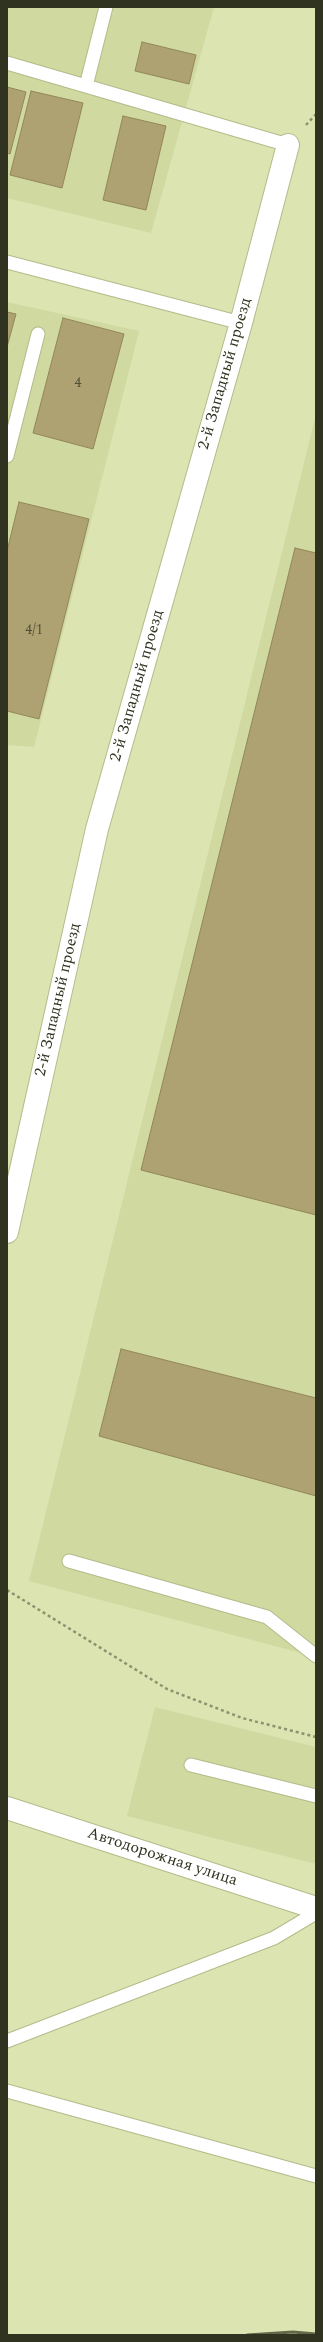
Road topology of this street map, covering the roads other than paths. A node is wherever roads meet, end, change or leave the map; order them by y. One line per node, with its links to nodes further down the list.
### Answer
1 (106, 7): 3 (lane)
2 (7, 63): 3 (lane)
3 (86, 86): 4 (lane)
4 (288, 145): 6 (street, 2-й Западный проезд)
5 (7, 262): 6 (lane)
6 (241, 323): 9 (street, 2-й Западный проезд)
7 (38, 334): 8 (lane)
8 (7, 456)
9 (7, 1232)
10 (70, 1561): 11 (lane)
11 (316, 1656)
12 (191, 1765): 13 (lane)
13 (316, 1796)
14 (7, 1808): 15 (street, Автодорожная улица)
15 (316, 1908)
16 (316, 1913): 17 (lane)
17 (7, 2041)
18 (7, 2091): 19 (lane)
19 (316, 2176)

